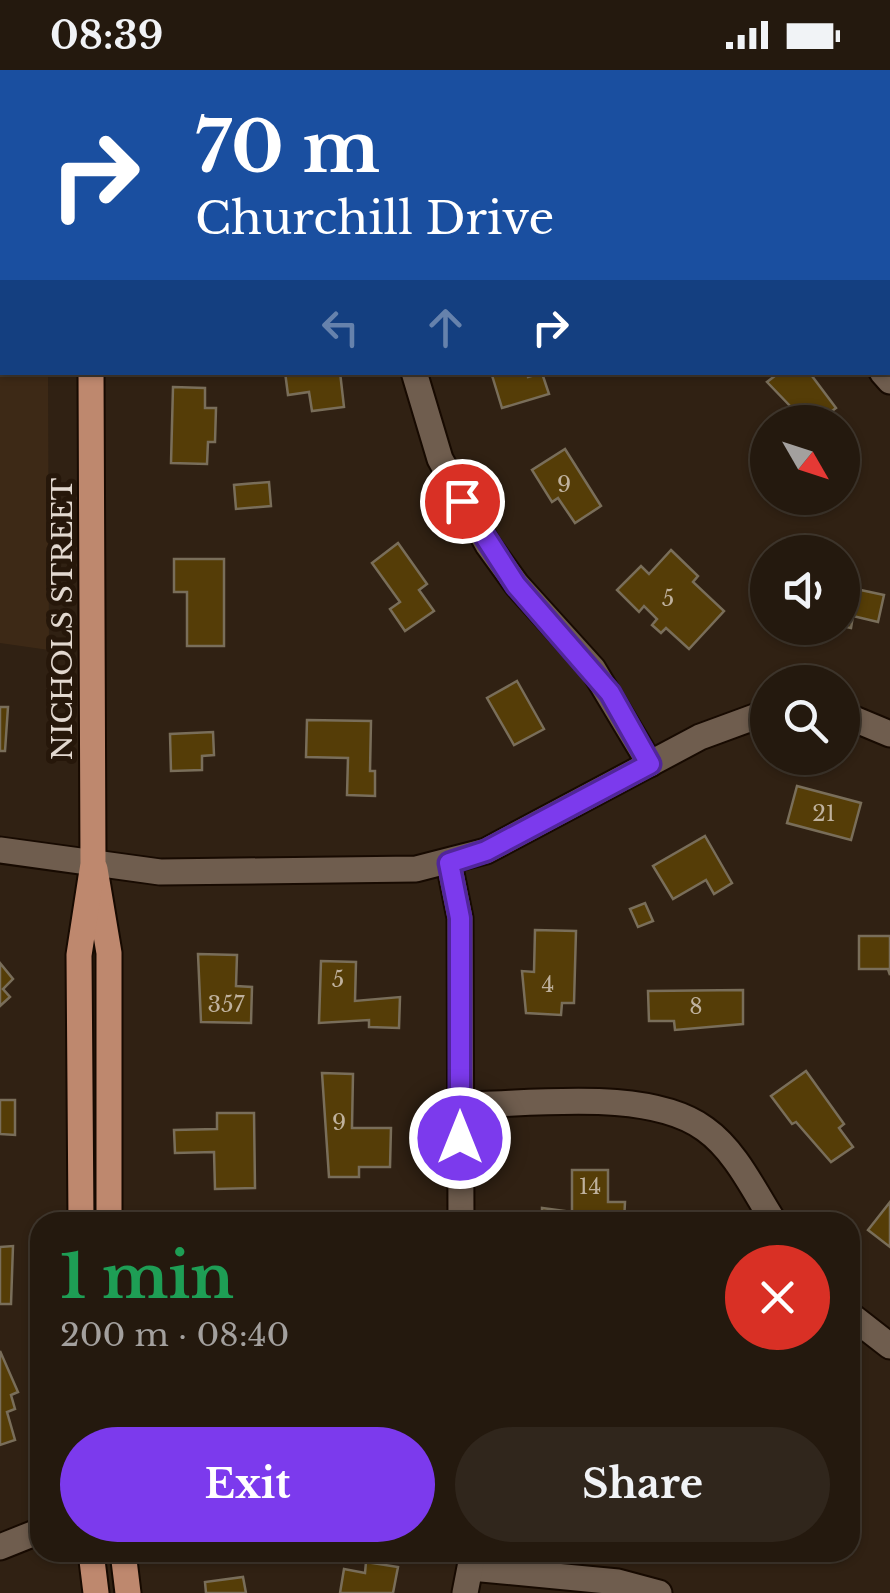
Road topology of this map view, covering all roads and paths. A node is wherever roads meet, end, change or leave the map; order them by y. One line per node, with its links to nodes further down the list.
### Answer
1 (91, 375): 9 (main road, NICHOLS STREET)
2 (415, 375): 6 (street)
3 (750, 718): 6 (street)
4 (860, 722): 5 (street)
5 (890, 734)
6 (650, 764): 8 (street)
7 (0, 850): 9 (street)
8 (449, 863): 9 (street); 10 (street)
9 (93, 864): 11 (main road, NICHOLS STREET); 12 (main road, NICHOLS STREET)
10 (460, 1105): 13 (street); 14 (street)
11 (81, 1212)
12 (110, 1212)
13 (461, 1212)
14 (768, 1212)
15 (860, 1323): 16 (street)
16 (890, 1346)
17 (30, 1534): 18 (street)
18 (0, 1547)
19 (92, 1562): 22 (main road)
20 (124, 1562): 23 (main road)
21 (470, 1571): 24 (street)
22 (96, 1593)
23 (128, 1593)
24 (659, 1593)

